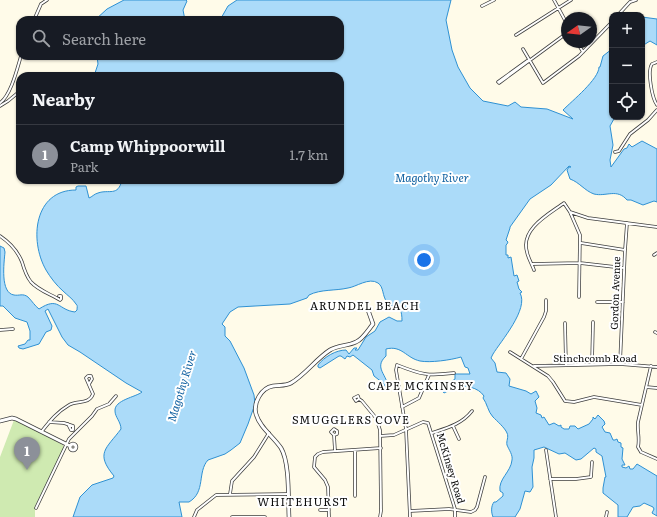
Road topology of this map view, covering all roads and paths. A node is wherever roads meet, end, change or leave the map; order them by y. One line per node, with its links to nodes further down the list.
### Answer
1 (47, 0): 10 (street)
2 (494, 0): 6 (street)
3 (554, 0): 7 (street)
4 (571, 0): 7 (street)
5 (636, 0): 8 (street)
6 (482, 6)
7 (558, 8): 9 (street); 12 (street)
8 (621, 12)
9 (561, 13)
10 (36, 16)
11 (609, 25): 16 (street)
12 (516, 36)
13 (561, 37): 18 (street)
14 (581, 48): 16 (street)
15 (523, 49): 18 (street)
16 (583, 52): 18 (street)
17 (20, 60): 22 (street)
18 (530, 60): 20 (street)
19 (657, 62): 23 (street)
20 (499, 83)
21 (16, 95): 22 (street)
22 (0, 104)
23 (657, 105)
24 (657, 110): 25 (street)
25 (616, 152)
26 (570, 212): 27 (street); 30 (street); 35 (street)
27 (627, 223): 28 (street); 31 (street, Gordon Avenue)
28 (657, 227)
29 (0, 236): 38 (street)
30 (581, 243): 31 (street); 34 (street)
31 (625, 250): 36 (street, Gordon Avenue)
32 (657, 253): 33 (street)
33 (654, 255)
34 (580, 263): 35 (street); 36 (street); 39 (street)
35 (532, 264): 37 (street)
36 (624, 268): 42 (street, Gordon Avenue)
37 (534, 270)
38 (59, 296)
39 (579, 297)
40 (546, 300): 49 (street)
41 (597, 302): 42 (street)
42 (623, 302): 51 (street, Gordon Avenue)
43 (368, 310): 72 (street)
44 (593, 322): 50 (street)
45 (566, 324): 52 (street)
46 (14, 329): 47 (street)
47 (0, 330)
48 (510, 352): 49 (street)
49 (521, 359): 53 (street)
50 (592, 364): 51 (street, Stinchcomb Road); 52 (street, Stinchcomb Road)
51 (620, 364): 54 (street, Stinchcomb Road)
52 (566, 365): 53 (street, Stinchcomb Road)
53 (533, 366): 63 (street)
54 (651, 366): 55 (street, Stinchcomb Road); 59 (street)
55 (657, 367)
56 (454, 373): 57 (street)
57 (429, 375): 64 (street); 64 (street)
58 (89, 384): 67 (street)
59 (646, 387): 60 (street); 63 (street)
60 (657, 388)
61 (116, 396): 77 (street)
62 (359, 399): 75 (street)
63 (642, 405): 83 (street)
64 (402, 407): 70 (street)
65 (472, 411): 69 (street)
66 (0, 421): 71 (street)
67 (49, 422): 68 (street); 71 (street)
68 (68, 424)
69 (453, 426): 73 (street); 76 (street)
70 (406, 430): 73 (street, McKinsey Road); 75 (street); 94 (street)
71 (42, 431): 77 (street)
72 (269, 433): 87 (street); 88 (street)
73 (432, 433): 91 (street, McKinsey Road)
74 (334, 435): 82 (street)
75 (380, 436): 79 (street)
76 (459, 439)
77 (66, 444): 78 (street); 90 (street)
78 (70, 446)
79 (380, 448): 80 (street); 101 (street)
80 (355, 450): 82 (street); 89 (street)
81 (546, 450): 86 (street)
82 (335, 452): 93 (street)
83 (657, 459)
84 (592, 462): 86 (street)
85 (485, 477): 91 (street)
86 (550, 479): 104 (street)
87 (230, 494): 88 (street); 96 (street)
88 (288, 494): 99 (street)
89 (355, 496)
90 (36, 508)
91 (455, 509): 94 (street); 103 (street, McKinsey Road)
92 (320, 510): 93 (street)
93 (329, 510): 100 (street)
94 (410, 511): 102 (street)
95 (607, 512): 105 (street)
96 (194, 517)
97 (232, 517): 98 (street)
98 (266, 517)
99 (289, 517)
100 (329, 517)
101 (380, 517)
102 (410, 517)
103 (455, 517)
104 (556, 517)
105 (606, 517)

